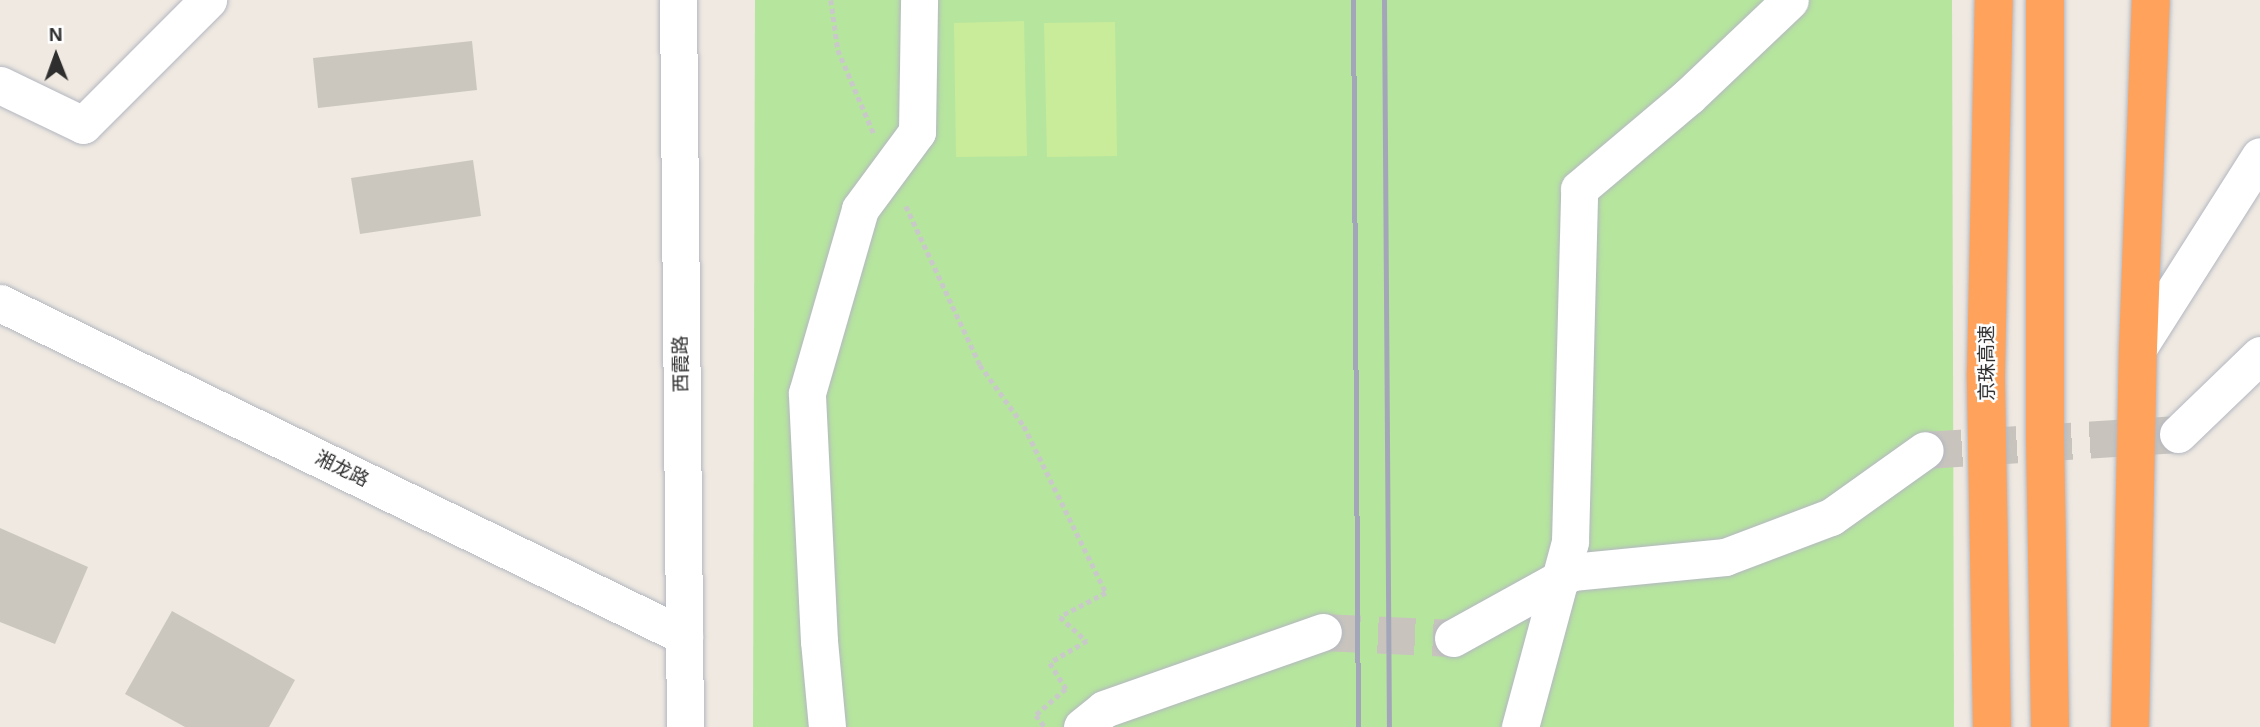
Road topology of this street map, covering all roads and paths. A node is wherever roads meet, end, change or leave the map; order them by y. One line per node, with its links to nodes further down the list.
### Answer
1 (208, 0): 10 (street)
2 (678, 0): 21 (street, 西霞路)
3 (831, 0): 12 (path)
4 (919, 0): 12 (street)
5 (1790, 0): 19 (street)
6 (1979, 0): 16 (highway)
7 (1994, 0): 16 (highway, 京珠高速)
8 (2045, 0): 29 (highway)
9 (2151, 0): 14 (highway)
10 (0, 85)
11 (2260, 156): 14 (street)
12 (889, 171): 24 (street); 25 (path)
13 (0, 303): 21 (street, 湘龙路)
14 (2138, 348): 30 (highway)
15 (2260, 355): 17 (street)
16 (1986, 372): 28 (highway, 京珠高速)
17 (2178, 434)
18 (1925, 450): 19 (street)
19 (1562, 576): 22 (street); 27 (street)
20 (1323, 632): 26 (street)
21 (684, 636): 23 (street, 西霞路)
22 (1453, 638)
23 (685, 727)
24 (827, 727)
25 (1045, 727)
26 (1082, 727)
27 (1520, 727)
28 (1992, 727)
29 (2050, 727)
30 (2130, 727)

